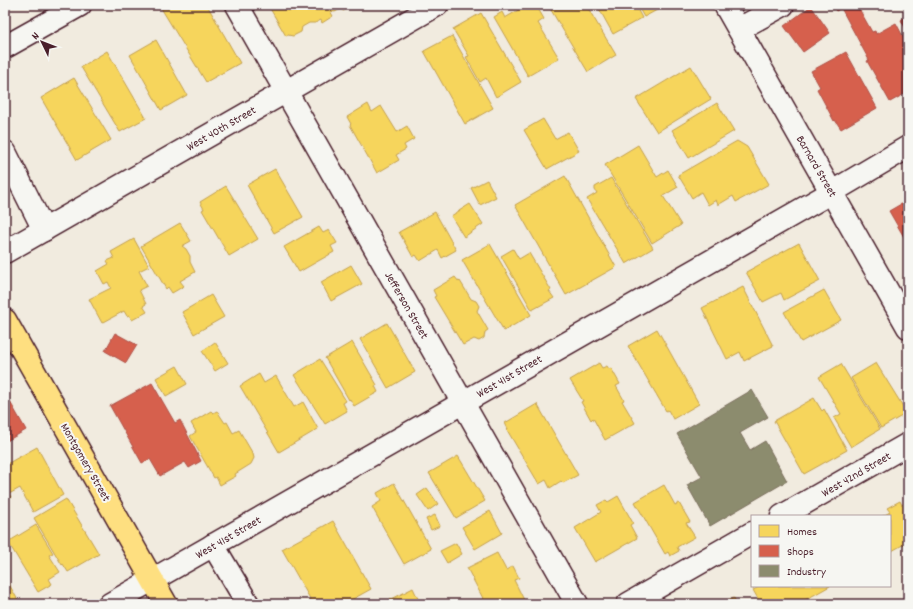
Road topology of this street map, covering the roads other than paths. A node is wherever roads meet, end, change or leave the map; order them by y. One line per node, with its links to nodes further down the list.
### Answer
1 (80, 5): 7 (street)
2 (237, 5): 8 (street, Jefferson Street)
3 (437, 5): 8 (street, West 40th Street)
4 (725, 5): 6 (street, Barnard Street)
5 (783, 5): 6 (street)
6 (739, 29): 11 (street, Barnard Street)
7 (5, 47)
8 (286, 92): 12 (street, West 40th Street); 16 (street, Jefferson Street)
9 (908, 146): 11 (street, West 41st Street)
10 (5, 152): 12 (street)
11 (832, 192): 15 (street, Barnard Street); 16 (street, West 41st Street)
12 (44, 230): 13 (street, West 40th Street)
13 (5, 252)
14 (5, 320): 21 (main road, Montgomery Street)
15 (908, 326)
16 (462, 403): 20 (street, West 41st Street); 25 (street, Jefferson Street)
17 (908, 444): 18 (street, West 42nd Street)
18 (784, 515)
19 (751, 534): 26 (street)
20 (213, 546): 21 (street, West 41st Street); 24 (street)
21 (153, 580): 22 (street, West 41st Street); 23 (main road, Montgomery Street)
22 (110, 604)
23 (166, 604)
24 (248, 604)
25 (577, 604)
26 (628, 604)

